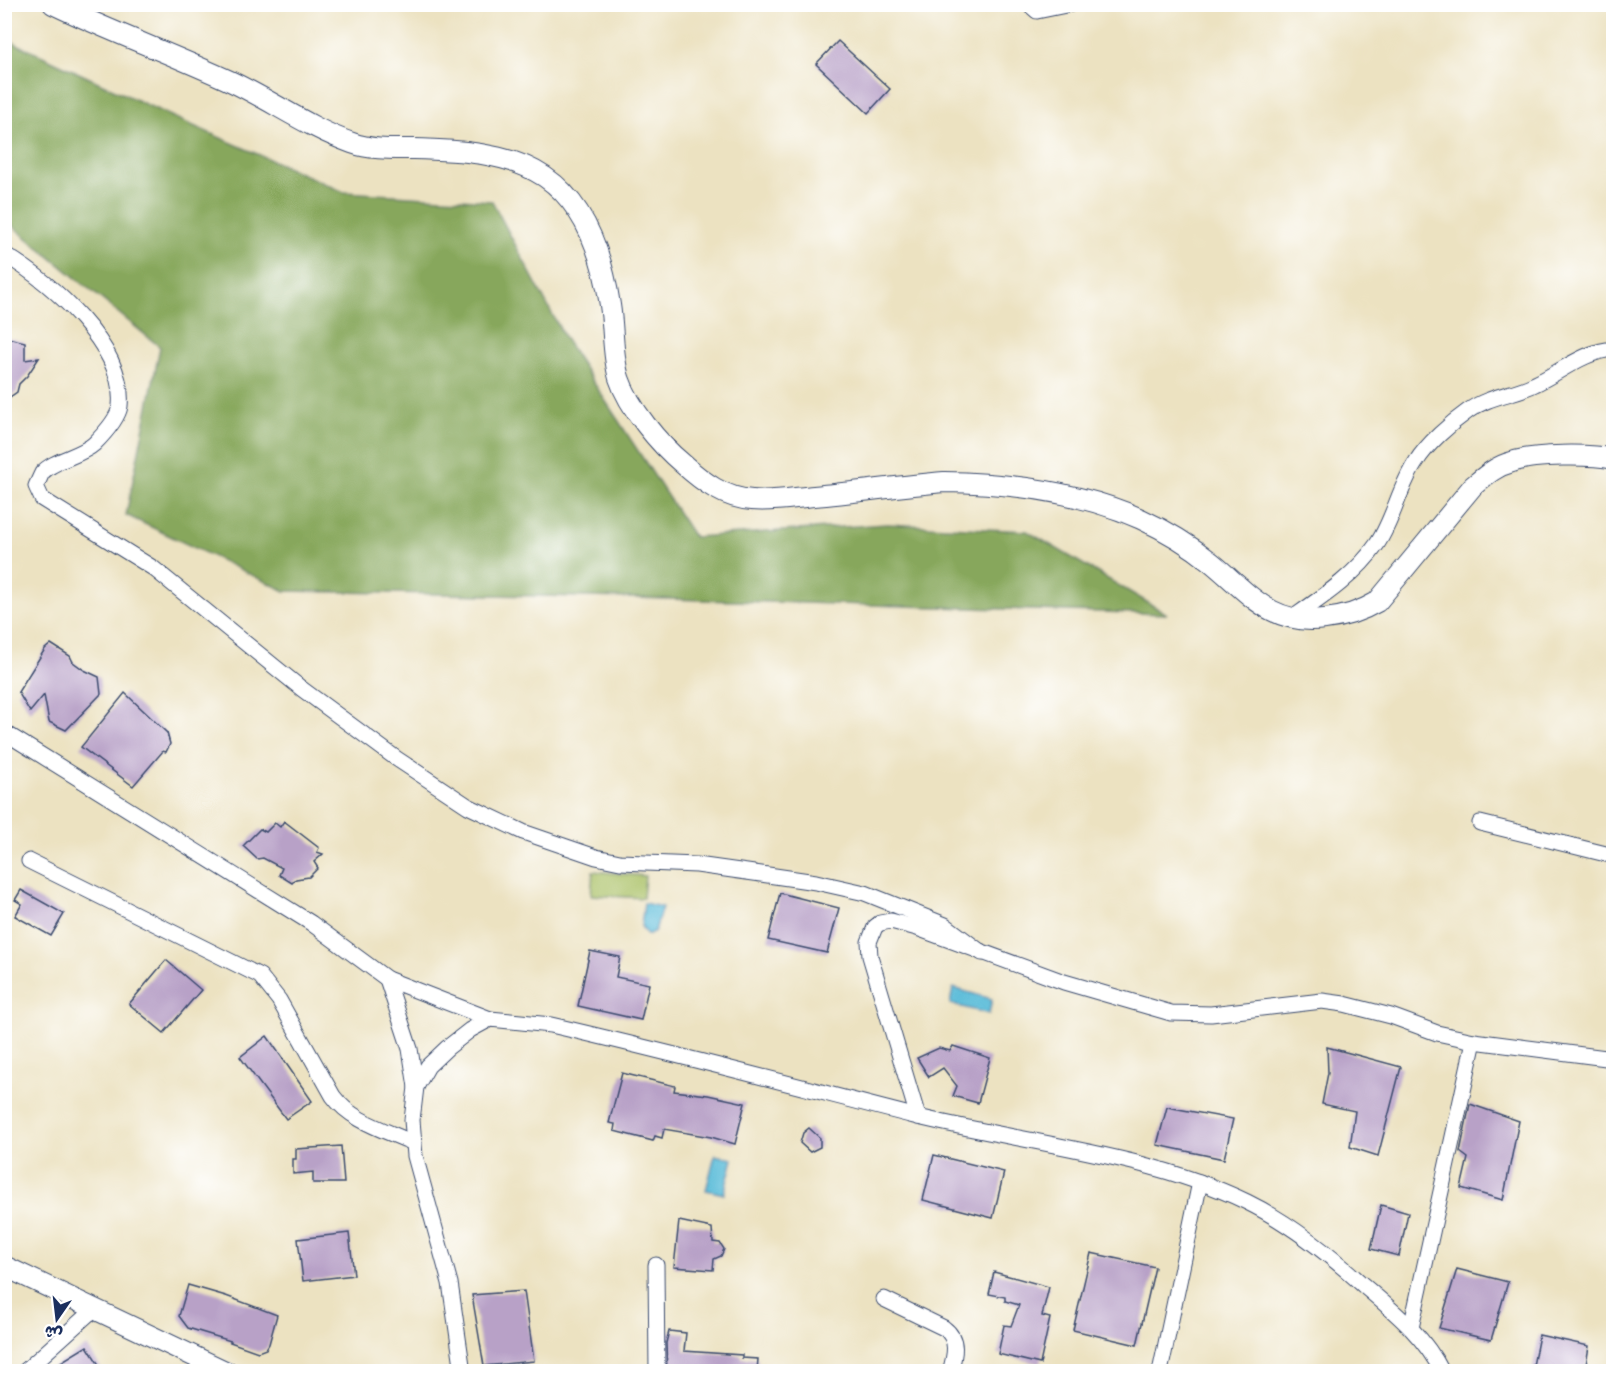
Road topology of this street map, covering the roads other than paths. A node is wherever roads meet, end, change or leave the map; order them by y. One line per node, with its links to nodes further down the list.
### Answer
1 (53, 4): 7 (street)
2 (1029, 4): 3 (street)
3 (1071, 4)
4 (4, 254): 12 (street)
5 (1614, 349): 7 (street)
6 (1614, 459): 7 (street)
7 (1291, 619)
8 (4, 732): 13 (street)
9 (1480, 823): 10 (street)
10 (1614, 856)
11 (29, 861): 19 (street)
12 (982, 953): 15 (street); 18 (street)
13 (387, 979): 14 (street); 17 (street)
14 (490, 1019): 17 (street); 18 (street)
15 (1474, 1041): 16 (street); 25 (street)
16 (1614, 1059)
17 (416, 1087): 19 (street)
18 (918, 1116): 20 (street)
19 (413, 1143): 28 (street)
20 (1200, 1182): 25 (street); 31 (street)
21 (656, 1265): 29 (street)
22 (4, 1266): 24 (street)
23 (884, 1299): 30 (street)
24 (95, 1308): 26 (street); 27 (street)
25 (1411, 1328): 32 (street)
26 (24, 1371)
27 (227, 1371)
28 (463, 1371)
29 (657, 1371)
30 (950, 1371)
31 (1160, 1371)
32 (1442, 1371)

